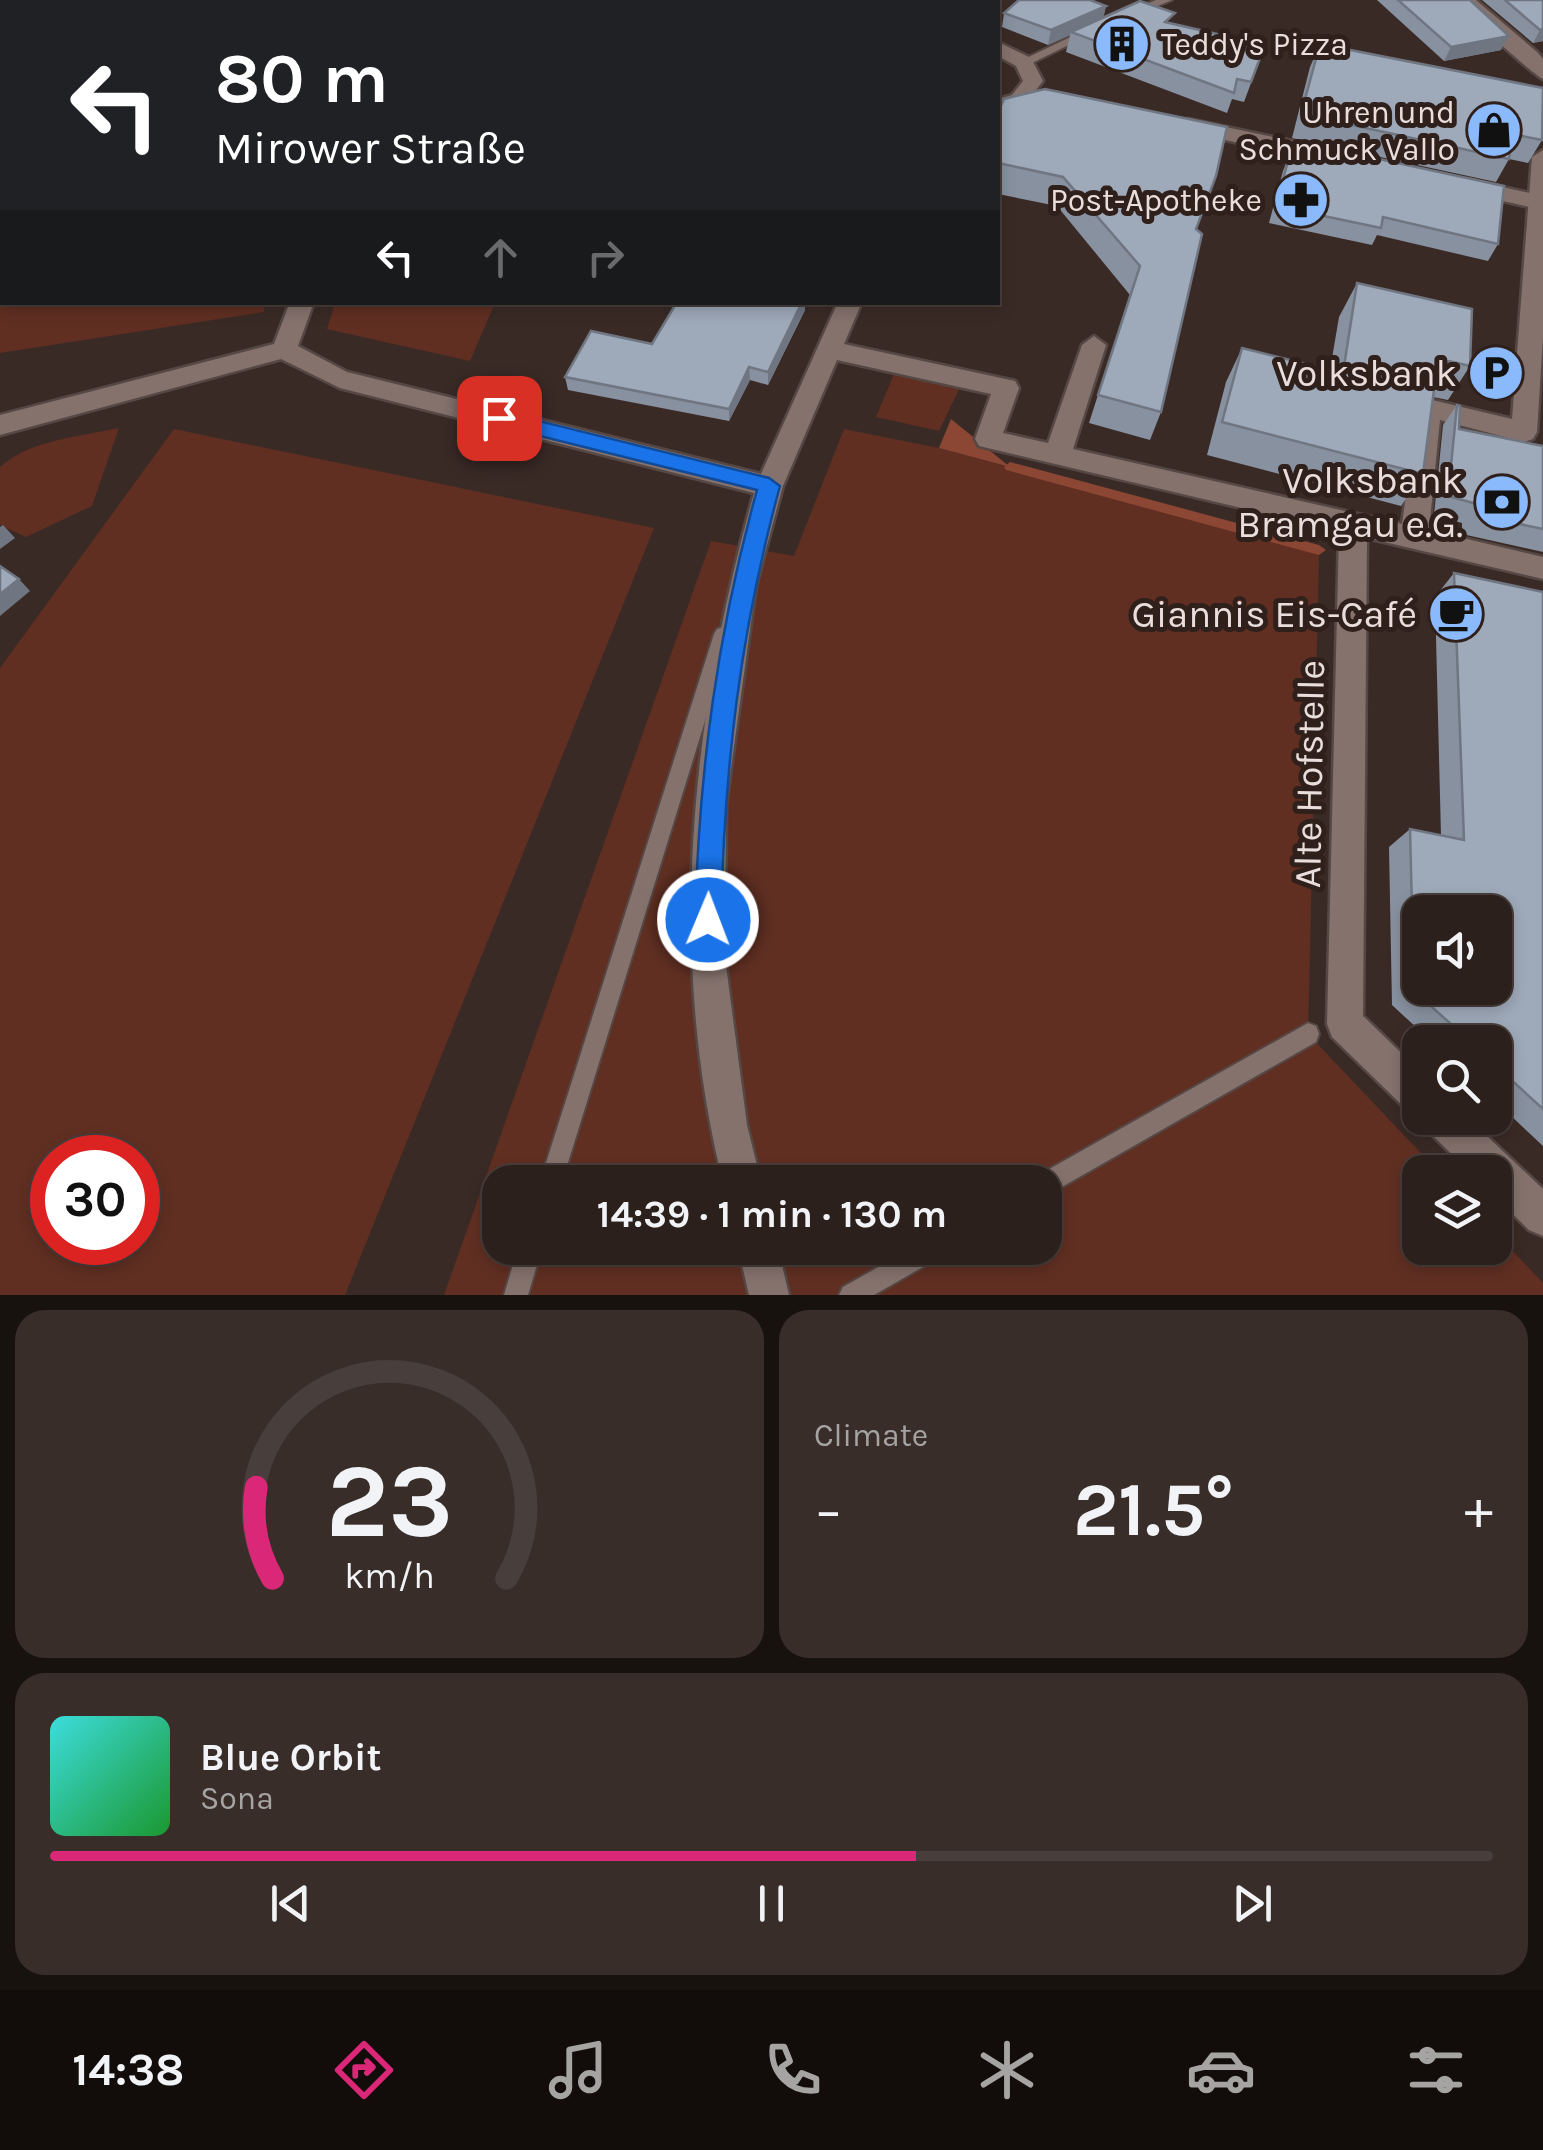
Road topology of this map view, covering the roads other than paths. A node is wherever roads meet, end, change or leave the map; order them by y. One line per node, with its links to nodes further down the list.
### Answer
1 (1166, 0): 3 (lane)
2 (1464, 0): 7 (street)
3 (1113, 21)
4 (1098, 28): 6 (lane)
5 (1000, 49): 6 (street)
6 (1024, 62): 8 (street)
7 (1543, 73)
8 (1029, 90): 9 (street); 10 (street)
9 (1056, 96)
10 (1000, 105)
11 (1168, 121): 13 (street)
12 (1543, 157): 15 (street)
13 (1373, 166)
14 (1447, 182): 15 (street)
15 (1541, 202): 25 (street)
16 (301, 305): 20 (street)
17 (849, 305): 19 (street)
18 (1094, 345): 22 (street)
19 (829, 349): 22 (street); 23 (street)
20 (284, 350): 21 (street); 23 (street)
21 (0, 426)
22 (1057, 456): 24 (street)
23 (769, 486): 30 (lane); 31 (street)
24 (1353, 526): 25 (street); 28 (street, Alte Hofstelle)
25 (1414, 538): 26 (street)
26 (1543, 568)
27 (1308, 1034): 32 (lane)
28 (1402, 1079)
29 (1459, 1135): 33 (street)
30 (556, 1165)
31 (738, 1165)
32 (1062, 1174)
33 (1543, 1216)
34 (525, 1265): 37 (lane)
35 (762, 1265): 38 (street)
36 (904, 1265): 39 (lane)
37 (516, 1295)
38 (770, 1295)
39 (851, 1295)

